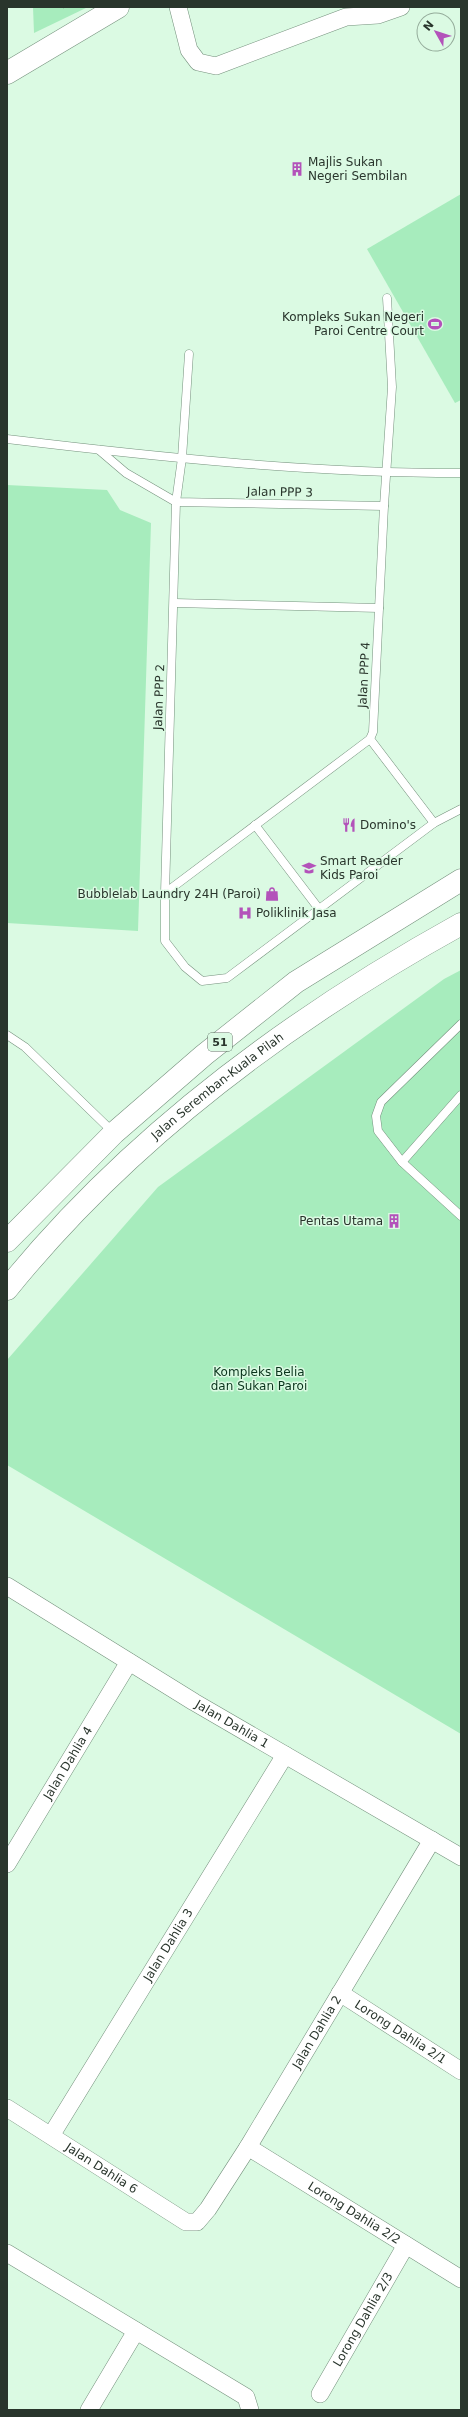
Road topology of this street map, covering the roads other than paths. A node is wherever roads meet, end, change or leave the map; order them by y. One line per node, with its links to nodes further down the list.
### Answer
1 (118, 7): 4 (main road)
2 (178, 7): 3 (street)
3 (401, 7)
4 (7, 73)
5 (387, 298): 11 (lane, Jalan PPP 4)
6 (189, 354): 9 (lane, Jalan PPP 2)
7 (7, 439): 8 (lane)
8 (98, 450): 9 (lane); 12 (lane)
9 (182, 458): 11 (lane); 12 (lane, Jalan PPP 2)
10 (461, 472): 11 (lane)
11 (387, 473): 13 (lane, Jalan PPP 4)
12 (176, 502): 13 (lane, Jalan PPP 3); 14 (lane, Jalan PPP 2)
13 (384, 506): 15 (lane, Jalan PPP 4)
14 (175, 603): 15 (lane); 21 (lane, Jalan PPP 2)
15 (379, 608): 16 (lane, Jalan PPP 4)
16 (370, 739): 18 (lane); 19 (lane)
17 (461, 809): 18 (lane)
18 (434, 823): 22 (lane)
19 (255, 825): 21 (lane); 22 (lane)
20 (461, 880): 27 (main road, 51)
21 (165, 893): 22 (lane, Jalan PPP 2)
22 (319, 910)
23 (461, 924): 33 (main road, Jalan Seremban-Kuala Pilah / 51)
24 (461, 1024): 29 (lane)
25 (7, 1035): 27 (lane)
26 (461, 1096): 29 (lane)
27 (114, 1133): 28 (main road, 51)
28 (98, 1148): 31 (main road); 32 (main road, 51)
29 (402, 1162): 30 (lane)
30 (461, 1216)
31 (7, 1226)
32 (7, 1241)
33 (7, 1289)
34 (7, 1586): 35 (street, Jalan Dahlia 1)
35 (129, 1662): 36 (street, Jalan Dahlia 1); 39 (street, Jalan Dahlia 4)
36 (286, 1755): 37 (street, Jalan Dahlia 1); 43 (street, Jalan Dahlia 3)
37 (432, 1840): 38 (street, Jalan Dahlia 1); 40 (street, Jalan Dahlia 2)
38 (461, 1857)
39 (7, 1864)
40 (340, 1994): 41 (street, Lorong Dahlia 2/1); 44 (street, Jalan Dahlia 2)
41 (461, 2071)
42 (7, 2108): 43 (street, Jalan Dahlia 6)
43 (52, 2134): 45 (street, Jalan Dahlia 6)
44 (248, 2147): 45 (street, Jalan Dahlia 2); 46 (street, Lorong Dahlia 2/2)
45 (197, 2222)
46 (406, 2245): 48 (street, Lorong Dahlia 2/2); 50 (street, Lorong Dahlia 2/3)
47 (7, 2252): 49 (street)
48 (461, 2279)
49 (136, 2331): 51 (street); 52 (street)
50 (320, 2394)
51 (248, 2403)
52 (88, 2410)

